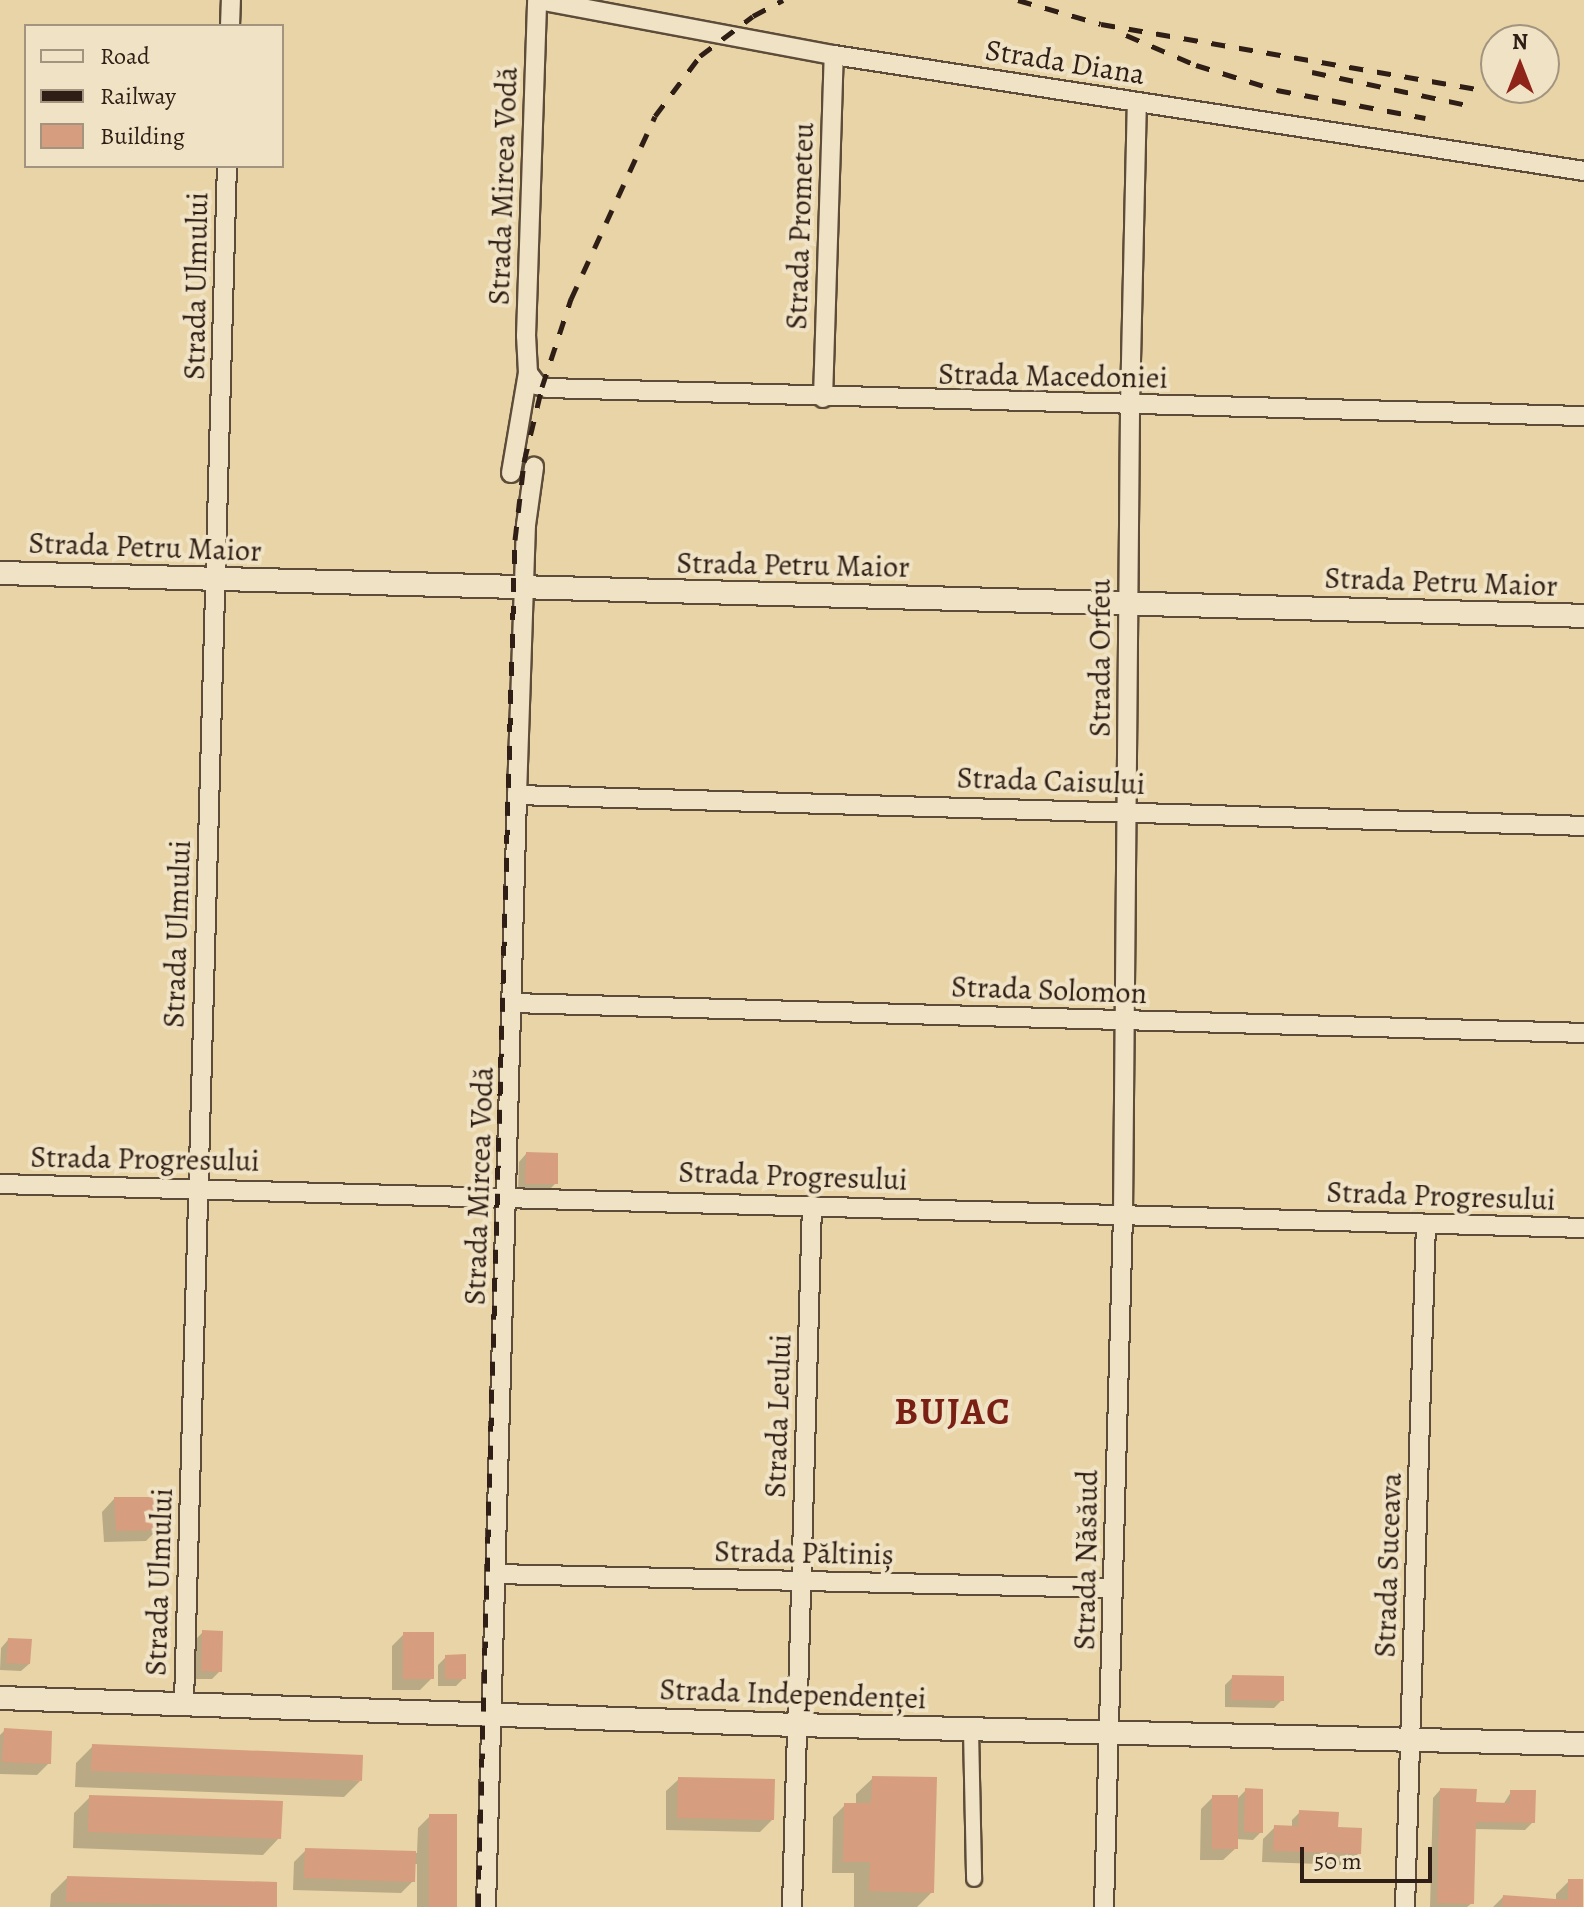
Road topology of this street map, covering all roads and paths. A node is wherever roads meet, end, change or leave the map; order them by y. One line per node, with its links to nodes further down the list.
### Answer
1 (231, 0): 3 (street)
2 (538, 0): 4 (street, Strada Diana); 8 (street, Strada Mircea Vodă)
3 (230, 24)
4 (834, 55): 5 (street, Strada Diana); 9 (street, Strada Prometeu)
5 (1137, 102): 7 (street, Strada Diana); 10 (street, Strada Orfeu)
6 (227, 168): 15 (street, Strada Ulmului)
7 (1584, 171)
8 (528, 373): 9 (street, Strada Macedoniei); 13 (street, Strada Mircea Vodă)
9 (823, 398): 10 (street, Strada Macedoniei)
10 (1130, 405): 11 (street, Strada Macedoniei); 17 (street, Strada Orfeu)
11 (1584, 416)
12 (534, 467): 16 (street, Strada Mircea Vodă)
13 (511, 473)
14 (0, 573): 15 (street, Strada Petru Maior)
15 (216, 579): 16 (street, Strada Petru Maior); 26 (street, Strada Ulmului)
16 (524, 588): 17 (street, Strada Petru Maior); 19 (street, Strada Mircea Vodă)
17 (1128, 603): 18 (street, Strada Petru Maior); 20 (street, Strada Orfeu)
18 (1584, 616)
19 (517, 795): 20 (street, Strada Caisului); 22 (street, Strada Mircea Vodă)
20 (1128, 811): 21 (street, Strada Caisului); 23 (street, Strada Orfeu)
21 (1584, 826)
22 (512, 1003): 23 (street, Strada Solomon); 27 (street, Strada Mircea Vodă)
23 (1125, 1020): 24 (street, Strada Solomon); 29 (street, Strada Orfeu)
24 (1584, 1033)
25 (0, 1184): 26 (street, Strada Progresului)
26 (198, 1189): 27 (street, Strada Progresului); 36 (street, Strada Ulmului)
27 (507, 1196): 28 (street, Strada Progresului); 32 (street, Strada Mircea Vodă)
28 (812, 1205): 29 (street, Strada Progresului); 33 (street, Strada Leului)
29 (1123, 1214): 30 (street, Strada Progresului); 34 (street, Strada Năsăud)
30 (1426, 1225): 31 (street, Strada Progresului); 41 (street, Strada Suceava)
31 (1584, 1228)
32 (495, 1574): 33 (street, Strada Păltiniș); 37 (street, Strada Mircea Vodă)
33 (801, 1582): 34 (street, Strada Păltiniș); 38 (street, Strada Leului)
34 (1113, 1588): 40 (street, Strada Năsăud)
35 (0, 1698): 36 (street, Strada Independenței)
36 (184, 1703): 37 (street, Strada Independenței)
37 (490, 1713): 38 (street, Strada Independenței); 44 (street, Strada Mircea Vodă)
38 (796, 1725): 39 (street, Strada Independenței); 45 (street, Strada Leului)
39 (971, 1730): 40 (street, Strada Independenței); 43 (street)
40 (1109, 1733): 41 (street, Strada Independenței); 46 (street, Strada Năsăud)
41 (1411, 1741): 42 (street, Strada Independenței); 47 (street, Strada Suceava)
42 (1584, 1744)
43 (974, 1879)
44 (486, 1907)
45 (792, 1907)
46 (1104, 1907)
47 (1405, 1907)

